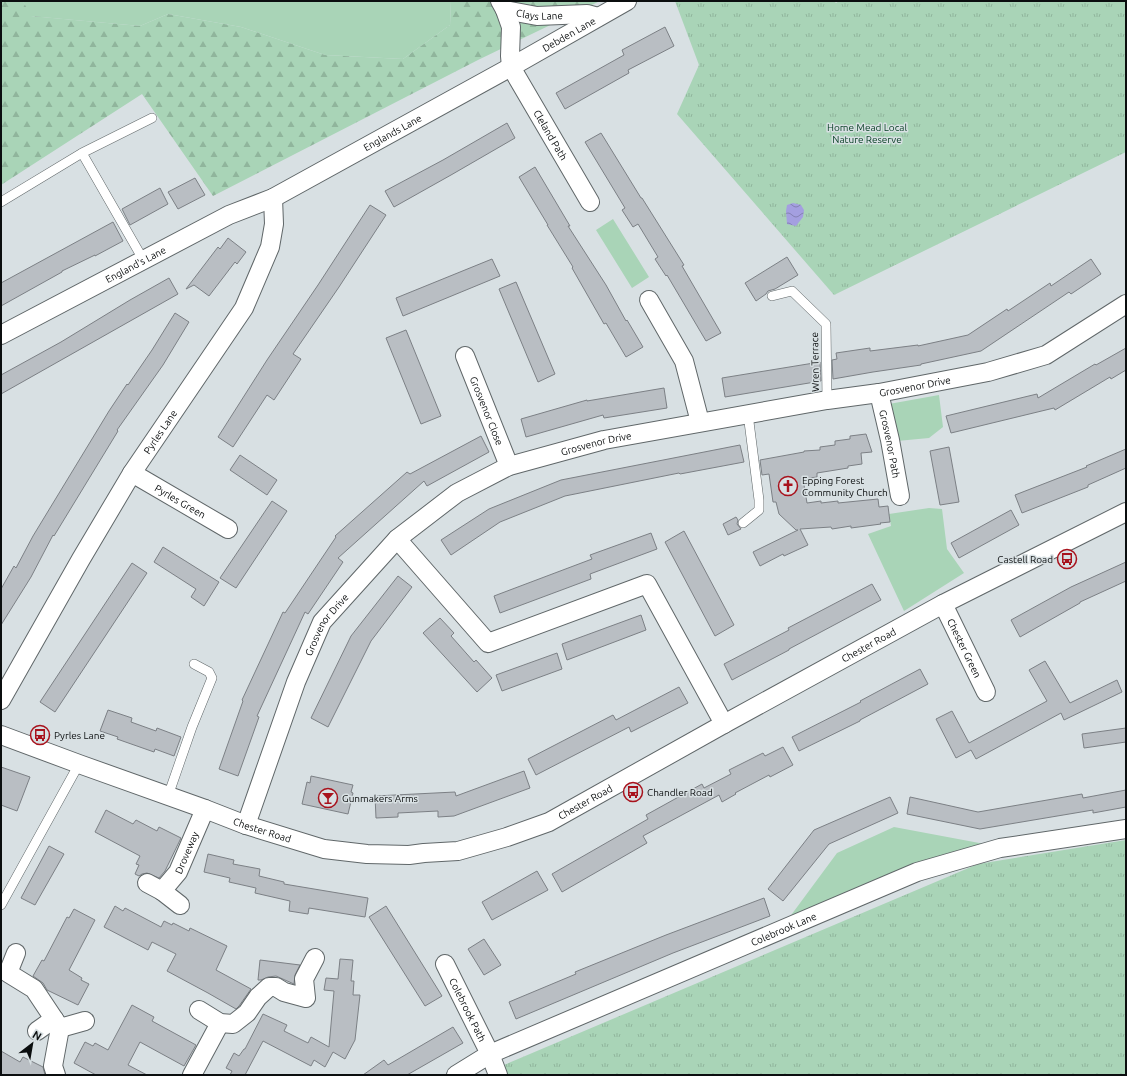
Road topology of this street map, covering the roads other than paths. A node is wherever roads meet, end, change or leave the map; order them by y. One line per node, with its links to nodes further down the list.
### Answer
1 (627, 1): 3 (street, Debden Lane)
2 (502, 6): 3 (street, Clays Lane); 4 (street, Clays Lane)
3 (598, 17): 4 (street, Debden Lane)
4 (511, 68): 7 (street, Englands Lane); 9 (street, Cleland Path)
5 (152, 118): 6 (lane)
6 (82, 153): 8 (lane); 10 (lane)
7 (273, 198): 10 (street, England's Lane); 21 (street, Pyrles Lane)
8 (1, 202)
9 (590, 202)
10 (144, 261): 14 (street, England's Lane)
11 (772, 296): 17 (lane, Wren Terrace)
12 (649, 300): 19 (street)
13 (1126, 304): 16 (street, Grosvenor Drive)
14 (1, 335)
15 (465, 356): 20 (street, Grosvenor Close)
16 (879, 392): 17 (street, Grosvenor Drive); 22 (street, Grosvenor Path)
17 (827, 400): 18 (street, Grosvenor Drive)
18 (748, 414): 19 (street, Grosvenor Drive); 24 (lane)
19 (700, 422): 20 (street, Grosvenor Drive)
20 (509, 466): 26 (street, Grosvenor Drive)
21 (132, 473): 25 (street, Pyrles Green); 30 (street, Pyrles Lane)
22 (900, 496)
23 (1126, 512): 27 (street, Chester Road)
24 (742, 523)
25 (228, 529)
26 (397, 539): 31 (street); 36 (street, Grosvenor Drive)
27 (943, 604): 29 (street, Chester Green); 31 (street, Chester Road)
28 (194, 664): 34 (lane)
29 (986, 692)
30 (1, 700)
31 (724, 724): 36 (street, Chester Road)
32 (1, 735): 33 (street, Chester Road)
33 (79, 764): 34 (street, Chester Road); 38 (lane)
34 (168, 796): 35 (street, Chester Road)
35 (205, 809): 36 (street, Chester Road); 39 (street, Droveway)
36 (246, 825)
37 (1126, 829): 48 (street, Colebrook Lane)
38 (1, 905)
39 (180, 905)
40 (16, 953): 45 (street)
41 (315, 958): 46 (street)
42 (445, 964): 48 (street, Colebrook Path)
43 (199, 1010): 46 (street)
44 (84, 1021): 45 (street)
45 (57, 1023): 47 (street); 49 (street)
46 (220, 1024): 50 (street)
47 (37, 1031)
48 (490, 1054): 51 (street, Colebrook Lane); 52 (street, Colebrook Path)
49 (56, 1075)
50 (192, 1075)
51 (456, 1075)
52 (498, 1075)

